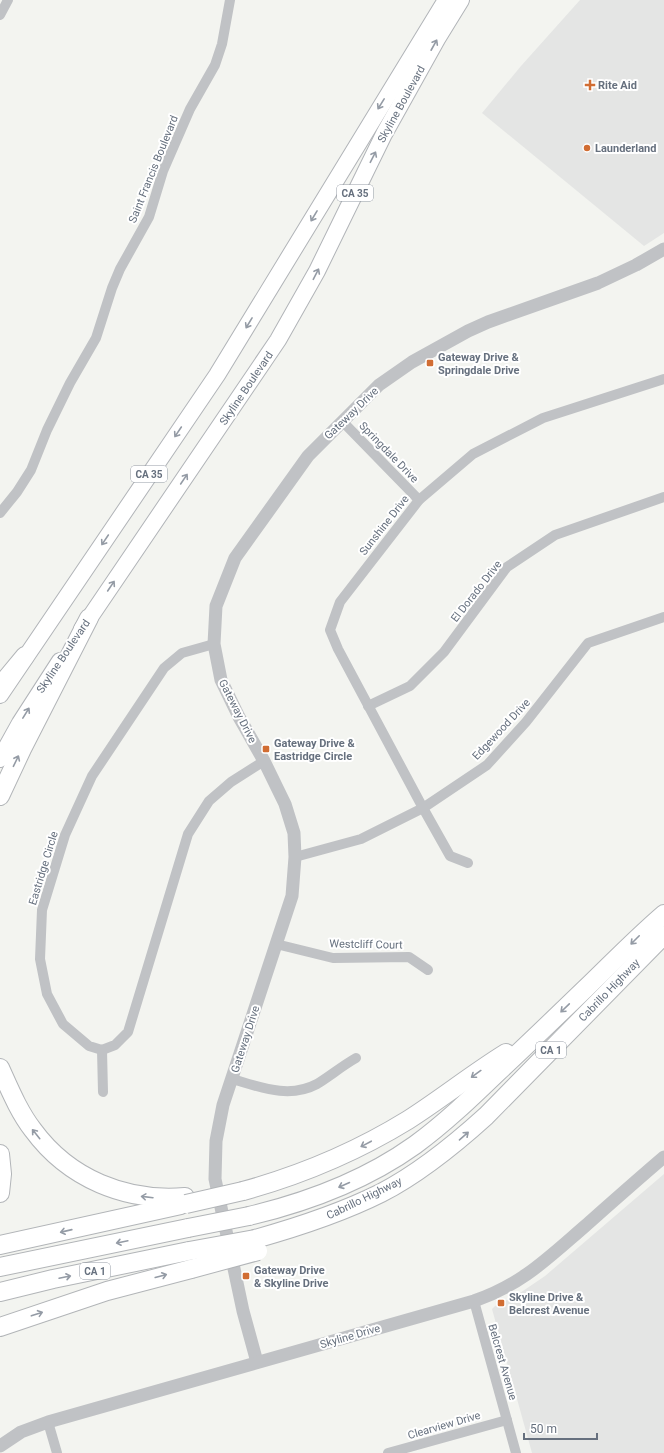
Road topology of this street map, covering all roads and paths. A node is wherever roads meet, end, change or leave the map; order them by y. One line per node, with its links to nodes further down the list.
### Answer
1 (8, 0): 5 (street)
2 (230, 0): 11 (street, Saint Francis Boulevard)
3 (446, 0): 15 (main road, Skyline Boulevard / CA 35, one-way to 15)
4 (461, 0): 13 (main road, Skyline Boulevard / CA 35, one-way to 4)
5 (0, 15)
6 (664, 249): 8 (street, Gateway Drive)
7 (664, 379): 10 (street, Sunshine Drive)
8 (342, 421): 10 (street, Springdale Drive); 14 (street, Gateway Drive)
9 (664, 497): 18 (street, El Dorado Drive)
10 (419, 500): 18 (street, Sunshine Drive)
11 (0, 513)
12 (664, 617): 22 (street, Edgewood Drive)
13 (89, 618): 19 (main road, Skyline Boulevard / CA 35, one-way to 13); 21 (highway, one-way to 13)
14 (214, 644): 20 (street, Gateway Drive); 30 (street, Eastridge Circle)
15 (26, 656): 16 (highway); 17 (main road, Skyline Boulevard / CA 35)
16 (0, 686)
17 (0, 695)
18 (368, 706): 22 (street, Sunshine Drive)
19 (0, 759)
20 (264, 761): 23 (street, Gateway Drive); 30 (street)
21 (0, 796)
22 (422, 808): 23 (street, Edgewood Drive); 24 (street, Sunshine Drive)
23 (294, 857): 27 (street, Gateway Drive)
24 (468, 863)
25 (664, 914): 29 (highway, Cabrillo Highway / CA 1, one-way to 29)
26 (664, 935): 40 (highway, Cabrillo Highway / CA 1, one-way to 26, bridge)
27 (276, 944): 28 (street, Westcliff Court); 33 (street, Gateway Drive)
28 (428, 970)
29 (543, 1030): 38 (highway, one-way to 38, bridge); 41 (highway, Cabrillo Highway / CA 1, one-way to 41, bridge)
30 (102, 1050): 34 (street)
31 (356, 1058): 33 (street)
32 (0, 1068): 38 (highway, one-way to 32)
33 (232, 1079): 45 (street, Gateway Drive)
34 (103, 1092)
35 (0, 1154): 37 (highway)
36 (664, 1157): 43 (street, Skyline Drive)
37 (0, 1193)
38 (186, 1201): 39 (highway, one-way to 39)
39 (0, 1246)
40 (190, 1260): 42 (highway, CA 1, one-way to 40); 44 (highway, one-way to 40)
41 (0, 1267)
42 (0, 1292)
43 (474, 1301): 45 (street, Skyline Drive); 46 (street, Belcrest Avenue)
44 (0, 1327)
45 (257, 1362): 47 (street, Skyline Drive)
46 (507, 1420): 50 (street, Clearview Drive); 51 (street, Belcrest Avenue)
47 (48, 1422): 48 (street, Skyline Drive); 49 (street)
48 (0, 1446)
49 (57, 1453)
50 (388, 1453)
51 (516, 1453)

